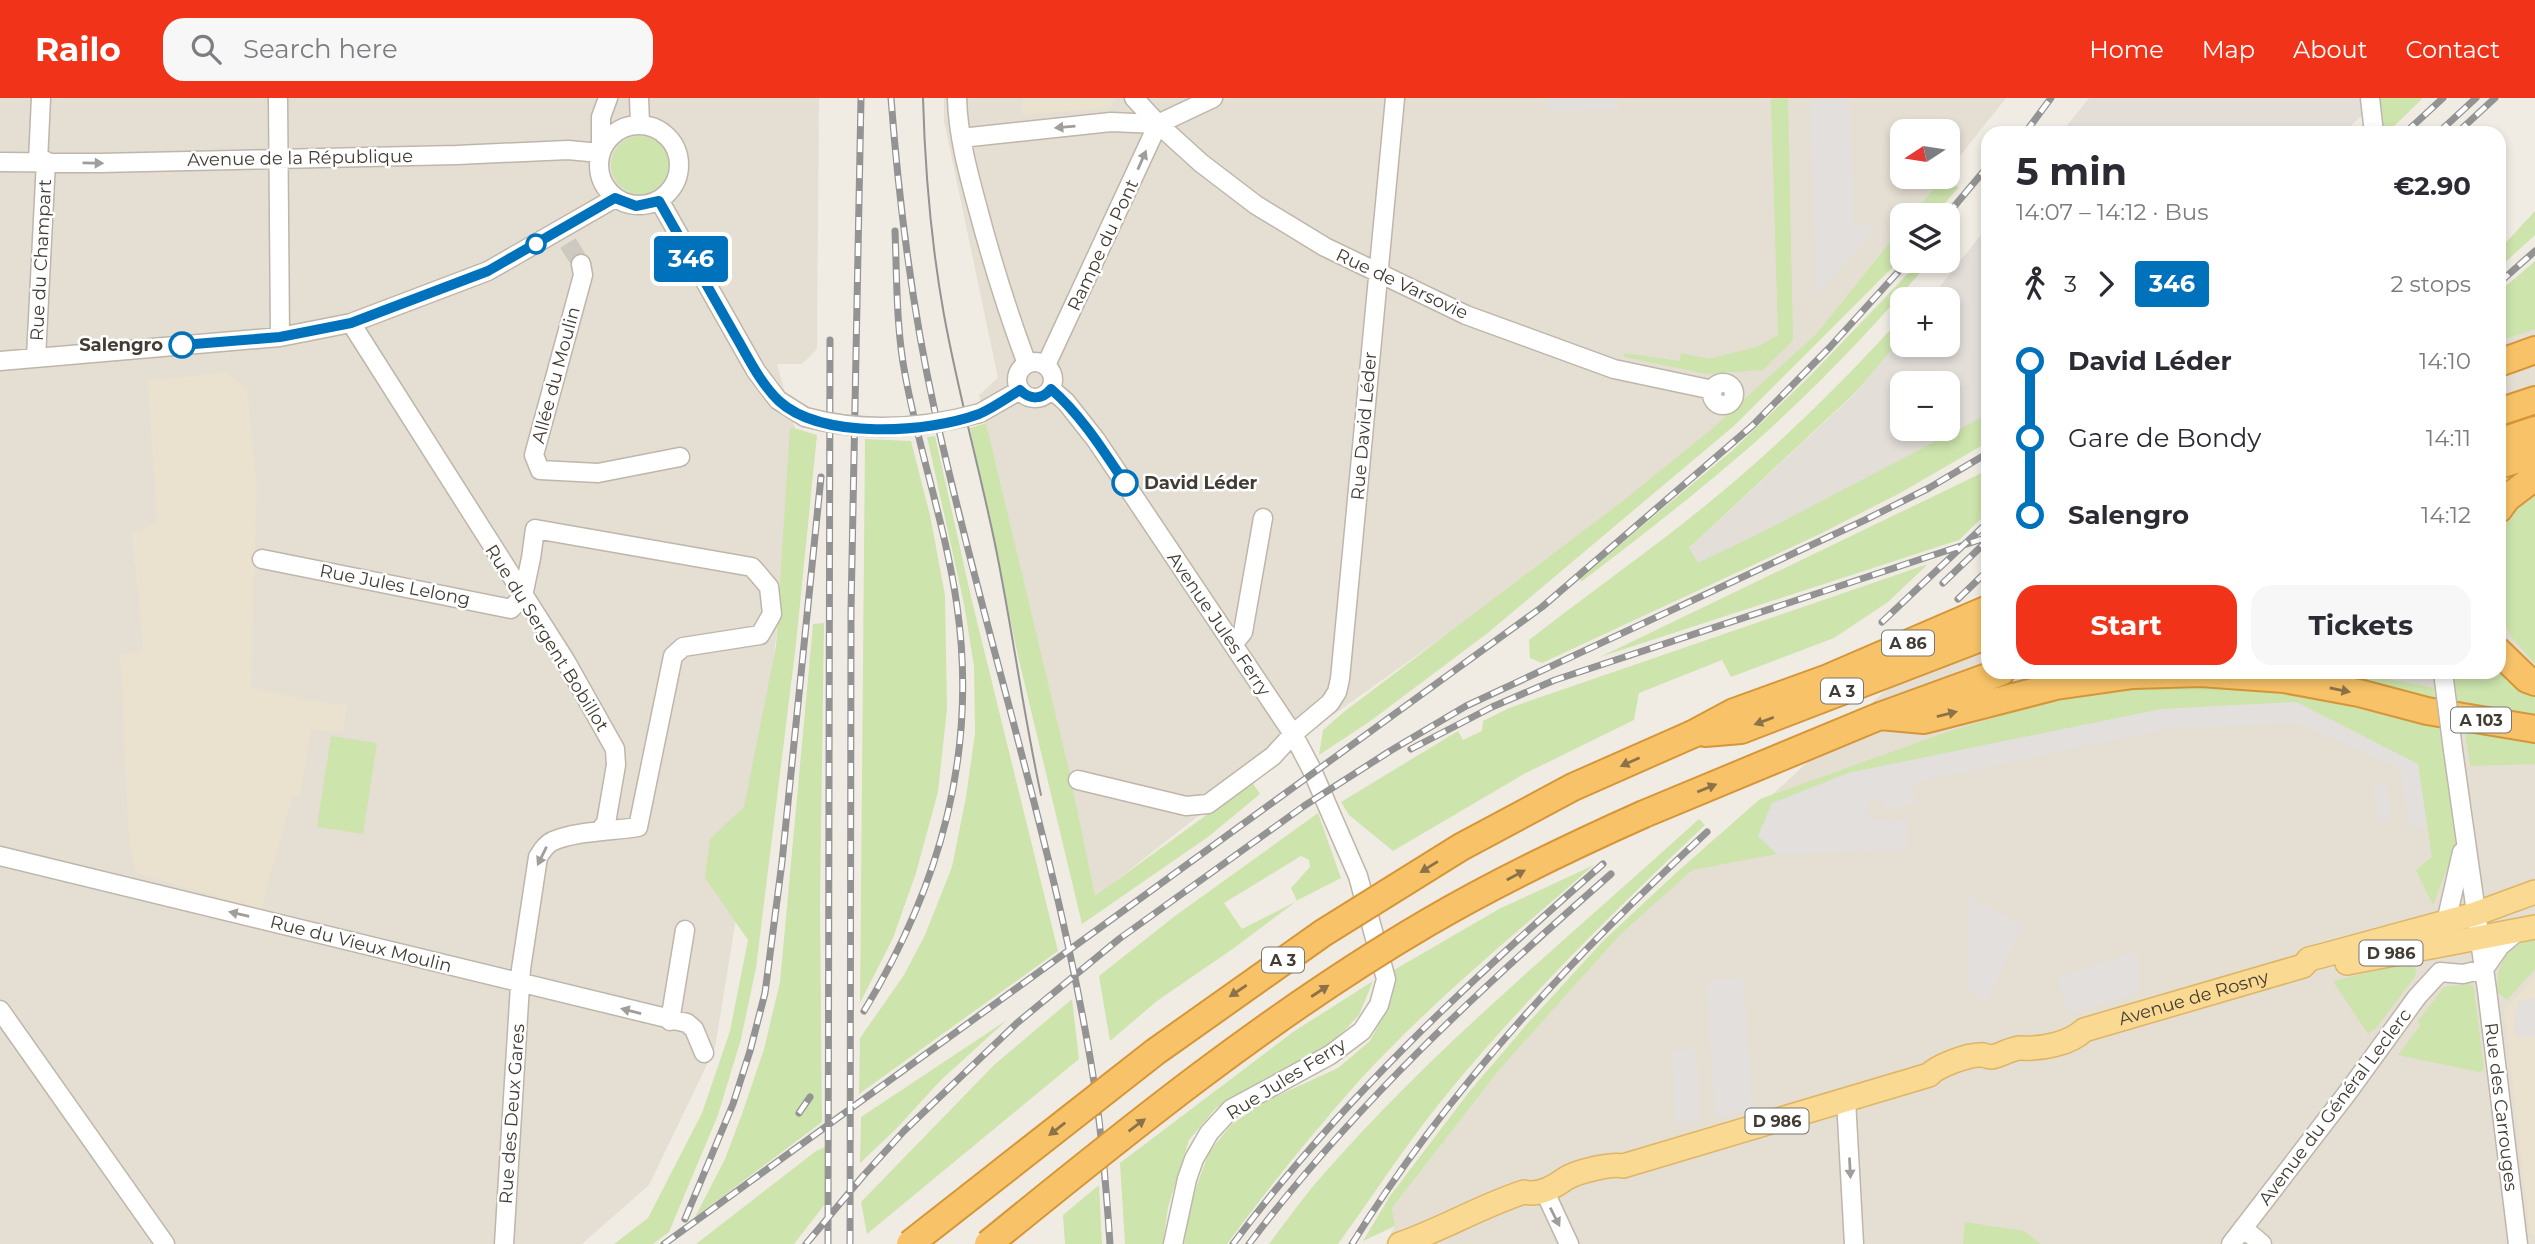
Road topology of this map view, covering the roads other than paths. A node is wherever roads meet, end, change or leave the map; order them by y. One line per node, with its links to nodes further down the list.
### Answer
1 (41, 98): 16 (street, Rue du Champart)
2 (278, 98): 15 (street)
3 (608, 98): 14 (street)
4 (639, 98): 10 (street)
5 (957, 98): 13 (street)
6 (1134, 98): 11 (street, Rue de Varsovie)
7 (1213, 98): 11 (street)
8 (1395, 98): 21 (street, Rue David Léder)
9 (2370, 98): 12 (street)
10 (640, 124): 14 (street); 19 (street)
11 (1157, 124): 13 (street, one-way to 13); 21 (street, Rue de Varsovie); 30 (street, Rampe du Pont, one-way to 11)
12 (2373, 126)
13 (961, 138): 29 (street)
14 (601, 152): 15 (street, Avenue de la République); 18 (street)
15 (278, 159): 16 (street, Avenue de la République, one-way to 15); 23 (street)
16 (42, 161): 17 (street, Avenue de la République); 25 (street, Rue du Champart)
17 (0, 162)
18 (615, 198): 19 (street); 22 (street)
19 (659, 201): 33 (street, bridge)
20 (581, 264): 40 (street, Allée du Moulin)
21 (1379, 273): 34 (street, Rue de Varsovie); 58 (street, Rue David Léder)
22 (351, 323): 23 (street); 46 (street, Rue du Sergent Bobillot)
23 (280, 337): 25 (street)
24 (2535, 350): 26 (highway)
25 (36, 358): 27 (street)
26 (2506, 360)
27 (0, 361)
28 (2535, 362): 31 (highway)
29 (1027, 364): 30 (street); 33 (street)
30 (1046, 365): 32 (street)
31 (2506, 372)
32 (1051, 389): 33 (street); 49 (street, Avenue Jules Ferry)
33 (1020, 390)
34 (1713, 390)
35 (2535, 400): 36 (highway)
36 (2506, 410)
37 (2535, 430): 38 (highway)
38 (2506, 440)
39 (2535, 454): 41 (highway)
40 (680, 457)
41 (2506, 464)
42 (2535, 477): 43 (highway)
43 (2506, 499)
44 (1264, 518): 49 (street)
45 (262, 559): 46 (street, Rue Jules Lelong)
46 (523, 596): 61 (street, Rue du Sergent Bobillot); 61 (street)
47 (1981, 612): 59 (highway, A 86)
48 (1981, 638): 59 (highway, A 3, one-way to 59)
49 (1234, 643): 58 (street, Avenue Jules Ferry)
50 (2506, 659): 55 (highway)
51 (1982, 679): 56 (highway, A 3)
52 (2105, 679): 56 (highway, A 103, one-way to 52)
53 (2284, 679): 57 (highway, A 103, one-way to 57)
54 (2444, 679): 62 (street, bridge)
55 (2535, 682)
56 (1880, 716): 82 (highway, A 3, one-way to 56, bridge)
57 (2535, 729)
58 (1293, 734): 60 (street, Rue David Léder); 64 (street, Avenue Jules Ferry)
59 (1693, 734): 81 (highway, A 3, one-way to 81, bridge)
60 (1077, 780)
61 (600, 830): 72 (street, one-way to 72)
62 (2464, 842): 69 (street); 69 (street)
63 (0, 856): 72 (street, Rue du Vieux Moulin, one-way to 63)
64 (1358, 876): 83 (street, Rue Jules Ferry)
65 (2535, 892): 69 (main road, Avenue de Rosny / D 986)
66 (2535, 903): 69 (street, Avenue de Rosny)
67 (2528, 928): 69 (main road); 70 (street)
68 (685, 930): 74 (street)
69 (2454, 931): 70 (street, Rue des Carrouges); 71 (street); 76 (main road, Avenue de Rosny / D 986)
70 (2484, 970): 71 (street); 89 (street, Rue des Carrouges)
71 (2440, 972): 78 (street, Avenue du Général Leclerc)
72 (520, 983): 74 (street, Rue du Vieux Moulin, one-way to 72); 80 (street, Rue des Deux Gares)
73 (0, 1010): 79 (street)
74 (670, 1021): 75 (street, Rue du Vieux Moulin)
75 (704, 1053)
76 (1846, 1100): 77 (main road, Avenue de Rosny / D 986); 86 (street, one-way to 86)
77 (1545, 1190): 84 (main road, Avenue de Rosny / D 986); 85 (street, one-way to 85)
78 (2243, 1228): 87 (street, Avenue du Général Leclerc); 88 (street)
79 (165, 1244)
80 (504, 1244)
81 (910, 1244)
82 (988, 1244)
83 (1173, 1244)
84 (1402, 1244)
85 (1569, 1244)
86 (1854, 1244)
87 (2231, 1244)
88 (2262, 1244)
89 (2518, 1244)

